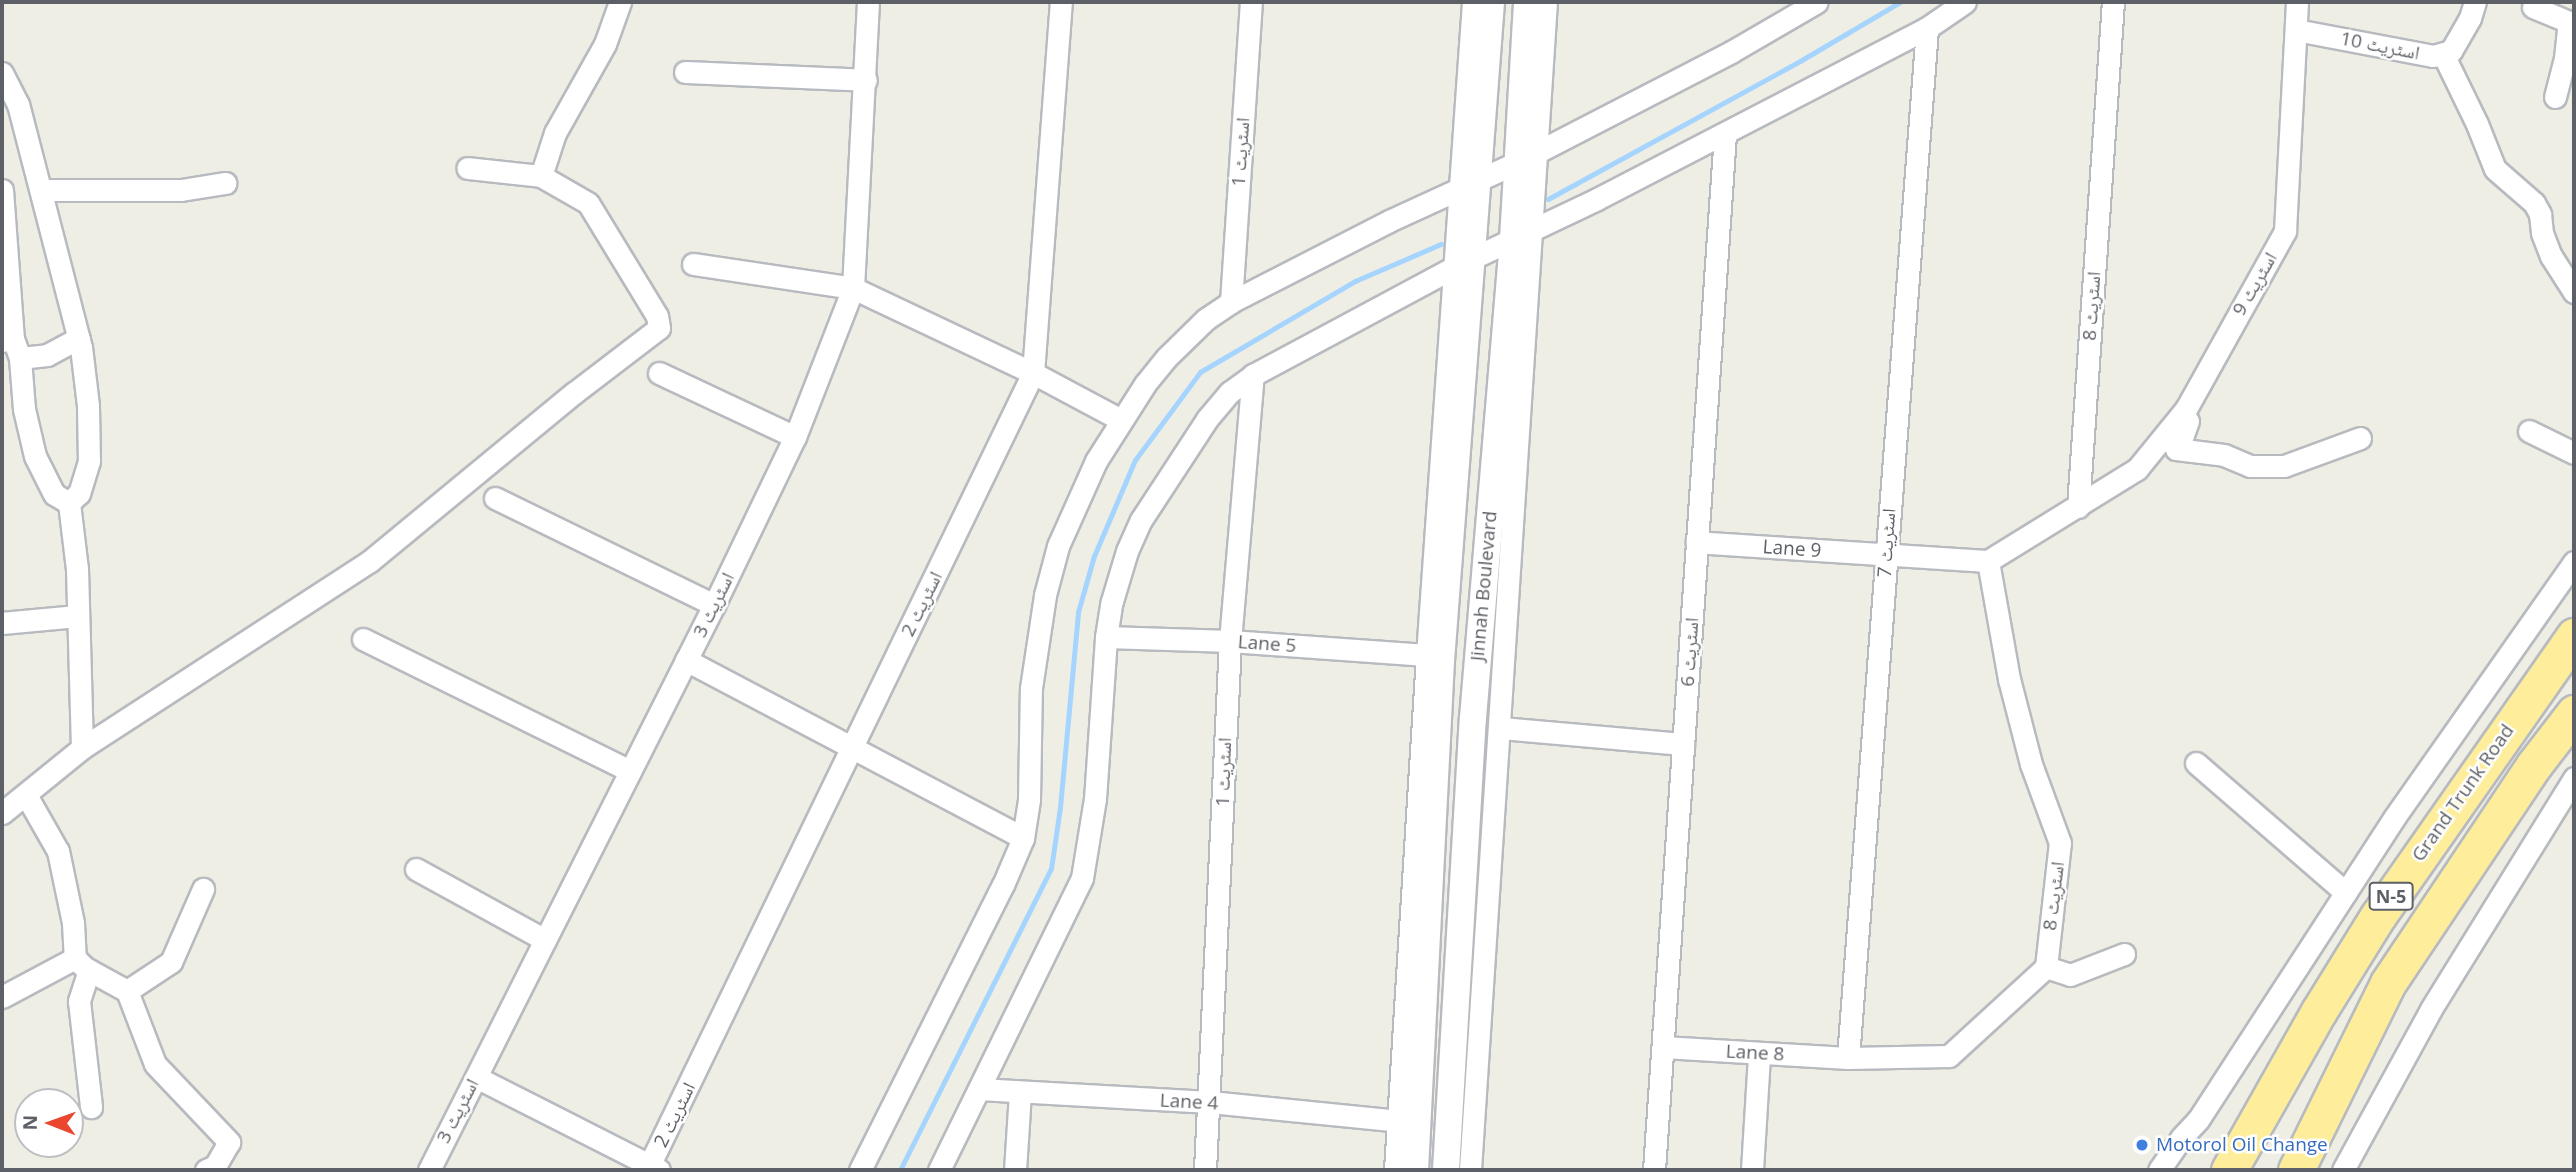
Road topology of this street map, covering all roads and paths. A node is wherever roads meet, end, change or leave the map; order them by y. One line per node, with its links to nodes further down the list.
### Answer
1 (620, 2): 26 (street)
2 (869, 2): 21 (street, اسٹریٹ 3)
3 (1061, 2): 40 (street, اسٹریٹ 2)
4 (1251, 2): 36 (street, اسٹریٹ 1)
5 (1473, 2): 28 (street)
6 (1491, 2): 28 (street, Jinnah Boulevard)
7 (1527, 2): 24 (street, Jinnah Boulevard)
8 (1546, 2): 24 (street)
9 (1817, 2): 24 (street)
10 (1965, 2): 16 (street)
11 (2113, 2): 50 (street, اسٹریٹ 8)
12 (2297, 2): 17 (street, اسٹریٹ 9)
13 (2475, 2): 18 (street, اسٹریٹ 10)
14 (2533, 7): 15 (street)
15 (2571, 23): 22 (street)
16 (1927, 28): 23 (street); 52 (street, اسٹریٹ 7)
17 (2296, 30): 18 (street, اسٹریٹ 10); 42 (street, اسٹریٹ 9)
18 (2443, 54): 35 (street)
19 (685, 72): 21 (street)
20 (2, 73): 30 (street)
21 (866, 80): 34 (street, اسٹریٹ 3)
22 (2555, 97)
23 (1725, 133): 31 (street); 51 (street, اسٹریٹ 6)
24 (1527, 157): 28 (street); 31 (street, Jinnah Boulevard)
25 (467, 167): 26 (street)
26 (541, 176): 67 (street)
27 (225, 183): 30 (street)
28 (1469, 185): 32 (street, Jinnah Boulevard); 36 (street)
29 (2, 190): 38 (street)
30 (43, 190): 37 (street)
31 (1522, 235): 32 (street); 65 (street); 78 (street, Jinnah Boulevard)
32 (1464, 262): 41 (street); 62 (street); 76 (street, Jinnah Boulevard)
33 (693, 264): 34 (street)
34 (853, 288): 40 (street); 45 (street, اسٹریٹ 3)
35 (2574, 292)
36 (1231, 302): 43 (street)
37 (79, 338): 38 (street); 49 (street)
38 (11, 346): 49 (street)
39 (659, 373): 45 (street)
40 (1033, 373): 43 (street); 68 (street, اسٹریٹ 2)
41 (1254, 375): 59 (street); 61 (street, اسٹریٹ 1)
42 (2186, 409): 46 (street); 50 (street, اسٹریٹ 9)
43 (1121, 420): 75 (street)
44 (2529, 430): 47 (street)
45 (795, 437): 55 (street, اسٹریٹ 3)
46 (2360, 438)
47 (2574, 453)
48 (495, 498): 55 (street)
49 (69, 503): 56 (street)
50 (2078, 507): 53 (street)
51 (1697, 542): 52 (street, Lane 9); 66 (street, اسٹریٹ 6)
52 (1886, 555): 53 (street); 89 (street, اسٹریٹ 7)
53 (1988, 561): 84 (street, اسٹریٹ 8)
54 (2574, 562): 80 (street)
55 (715, 604): 63 (street, اسٹریٹ 3)
56 (78, 616): 57 (street); 67 (street)
57 (2, 623)
58 (2574, 636): 110 (highway, Grand Trunk Road / N-5)
59 (1106, 637): 61 (street, Lane 5); 91 (street)
60 (363, 639): 71 (street)
61 (1230, 641): 62 (street, Lane 5); 93 (street, اسٹریٹ 1)
62 (1427, 655): 76 (street)
63 (686, 660): 68 (street); 71 (street, اسٹریٹ 3)
64 (2574, 713): 70 (highway, N-5)
65 (1500, 729): 66 (street); 78 (street)
66 (1683, 744): 87 (street, اسٹریٹ 6)
67 (82, 748): 73 (street)
68 (853, 748): 75 (street); 96 (street, اسٹریٹ 2)
69 (2196, 762): 80 (street)
70 (2534, 765): 72 (street); 111 (highway, N-5)
71 (630, 771): 81 (street, اسٹریٹ 3)
72 (2571, 783): 112 (street)
73 (26, 795): 74 (street); 83 (street)
74 (2, 813)
75 (1023, 838): 99 (street)
76 (1423, 867): 95 (street); 104 (street, Jinnah Boulevard)
77 (416, 869): 81 (street)
78 (1477, 870): 105 (street, Jinnah Boulevard); 106 (street)
79 (203, 889): 85 (street)
80 (2346, 893): 109 (street)
81 (545, 940): 90 (street, اسٹریٹ 3)
82 (2124, 954): 84 (street)
83 (82, 964): 85 (street); 86 (street); 94 (street)
84 (2046, 967): 89 (street)
85 (127, 991): 97 (street)
86 (2, 998)
87 (1663, 1047): 88 (street, Lane 8); 107 (street, اسٹریٹ 6)
88 (1759, 1054): 89 (street, Lane 8); 108 (street)
89 (1848, 1058)
90 (476, 1077): 96 (street); 98 (street, اسٹریٹ 3)
91 (979, 1089): 92 (street, Lane 4); 100 (street)
92 (1020, 1093): 93 (street, Lane 4); 101 (street)
93 (1210, 1102): 95 (street, Lane 4); 102 (street, اسٹریٹ 1)
94 (91, 1107)
95 (1399, 1121): 103 (street)
96 (652, 1169)
97 (206, 1170)
98 (429, 1170)
99 (860, 1170)
100 (939, 1170)
101 (1015, 1170)
102 (1205, 1170)
103 (1395, 1170)
104 (1415, 1170)
105 (1446, 1170)
106 (1470, 1170)
107 (1654, 1170)
108 (1752, 1170)
109 (2159, 1170)
110 (2229, 1170)
111 (2296, 1170)
112 (2343, 1170)

